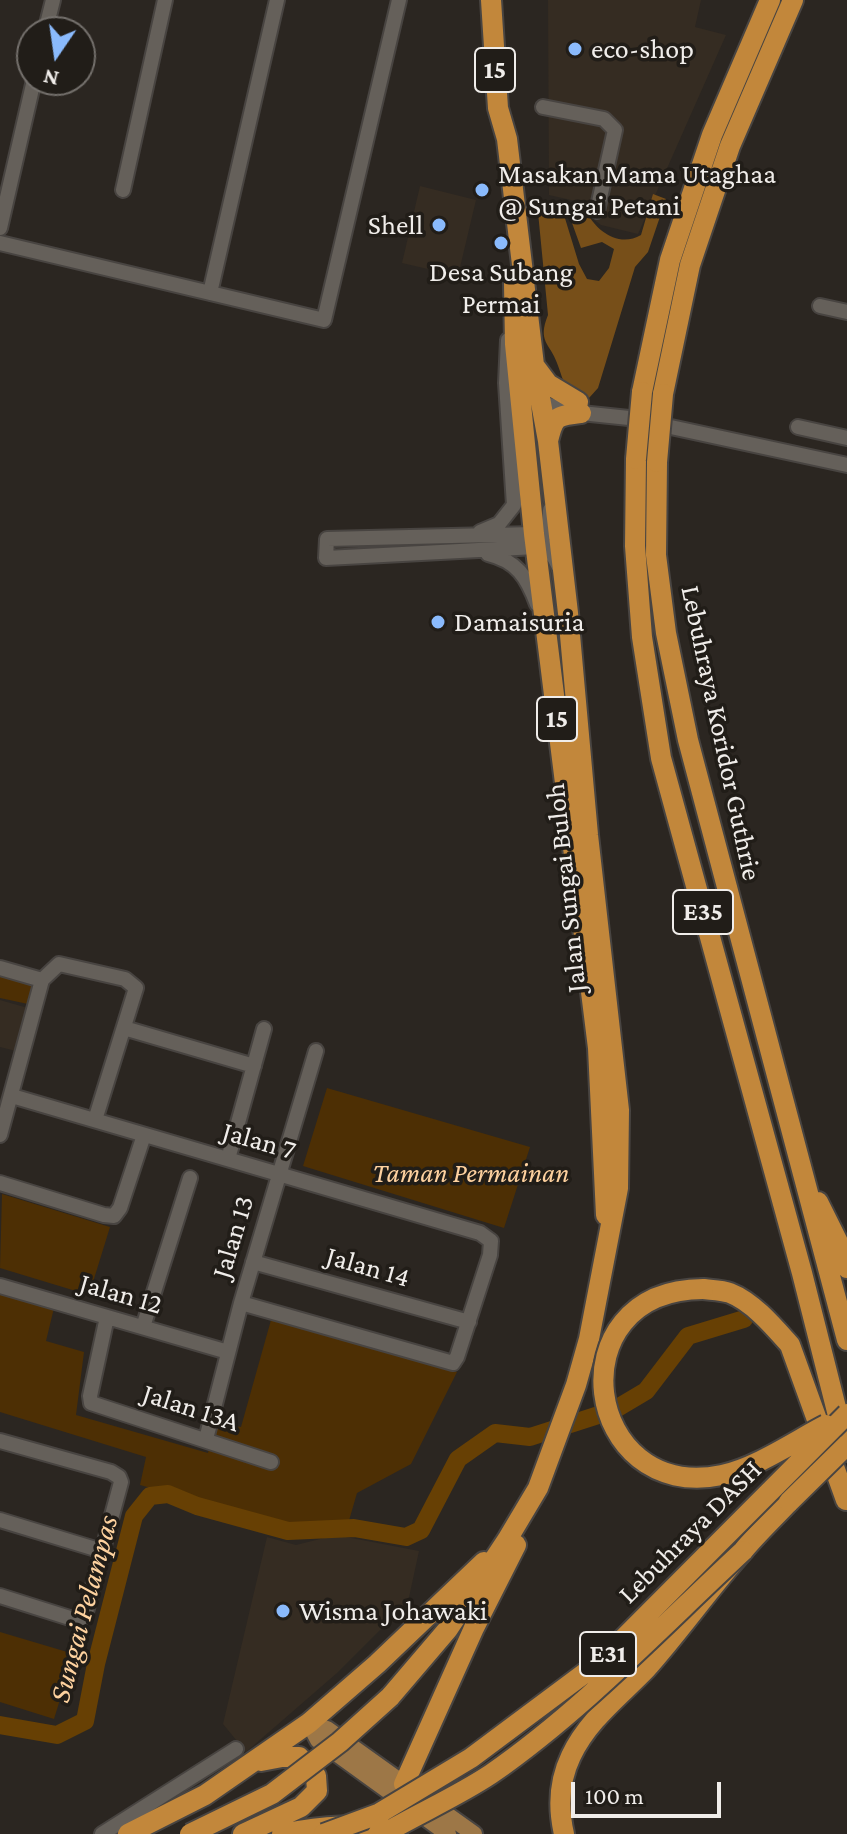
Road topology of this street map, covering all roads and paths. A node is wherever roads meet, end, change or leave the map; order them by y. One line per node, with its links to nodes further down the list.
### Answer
1 (165, 0): 11 (street)
2 (277, 0): 17 (street)
3 (399, 0): 17 (street)
4 (491, 0): 10 (highway, Jalan Sungai Buloh / 15)
5 (504, 0): 10 (highway, Jalan Sungai Buloh / 15)
6 (770, 0): 22 (highway, Lebuhraya Koridor Guthrie / E35)
7 (793, 0): 22 (highway, Lebuhraya Koridor Guthrie / E35)
8 (30, 96): 14 (street)
9 (543, 107): 13 (street)
10 (507, 139): 12 (highway, Jalan Sungai Buloh / 15)
11 (123, 190)
12 (513, 190): 16 (highway, Jalan Sungai Buloh / 15); 21 (highway, Jalan Sungai Buloh / 15)
13 (597, 211)
14 (0, 228)
15 (0, 243): 17 (street)
16 (514, 282): 20 (highway, Jalan Sungai Buloh / 15); 32 (street)
17 (210, 293)
18 (820, 306): 19 (street)
19 (847, 312)
20 (515, 344): 23 (highway); 25 (highway, Jalan Sungai Buloh / 15)
21 (534, 365): 23 (highway, Jalan Sungai Buloh / 15); 24 (highway)
22 (653, 393): 46 (highway, Lebuhraya Koridor Guthrie / E35, bridge); 55 (highway, Lebuhraya Koridor Guthrie / E35, bridge)
23 (538, 400): 24 (street); 25 (highway); 28 (highway, Jalan Sungai Buloh / 15)
24 (579, 408): 28 (highway); 29 (street)
25 (523, 420): 31 (highway, Jalan Sungai Buloh / 15)
26 (798, 427): 27 (street)
27 (847, 438)
28 (548, 441): 30 (highway, Jalan Sungai Buloh / 15)
29 (847, 465)
30 (551, 478): 31 (street); 33 (highway, Jalan Sungai Buloh / 15)
31 (537, 541): 32 (street); 33 (street); 34 (highway, Jalan Sungai Buloh / 15)
32 (473, 543): 32 (street); 34 (street)
33 (564, 579): 50 (highway, Jalan Sungai Buloh / 15)
34 (552, 667): 50 (highway, Jalan Sungai Buloh / 15)
35 (0, 968): 36 (street)
36 (42, 980): 37 (street); 41 (street)
37 (124, 1028): 40 (street); 42 (street)
38 (264, 1029): 40 (street)
39 (316, 1051): 47 (street, Jalan 13)
40 (254, 1066): 45 (street)
41 (12, 1096): 42 (street, Jalan 7); 43 (street)
42 (95, 1120): 44 (street, Jalan 7)
43 (0, 1135)
44 (144, 1135): 45 (street, Jalan 7); 49 (street)
45 (228, 1159): 47 (street, Jalan 7)
46 (798, 1163): 52 (highway); 59 (highway, Lebuhraya Koridor Guthrie / E35)
47 (280, 1173): 51 (street, Jalan 13); 57 (street, Jalan 7)
48 (190, 1178): 58 (street)
49 (0, 1183)
50 (608, 1247): 67 (highway, Jalan Sungai Buloh / 15)
51 (253, 1262): 54 (street, Jalan 13); 57 (street, Jalan 14)
52 (847, 1268)
53 (0, 1286): 56 (street, Jalan 12)
54 (241, 1303): 57 (street); 60 (street, Jalan 13)
55 (811, 1316): 64 (highway, Lebuhraya Koridor Guthrie / E35); 66 (highway)
56 (107, 1317): 58 (street, Jalan 12); 62 (street, Jalan 13A)
57 (469, 1322)
58 (143, 1327): 60 (street, Jalan 12)
59 (847, 1340)
60 (228, 1352): 62 (street, Jalan 13)
61 (846, 1414): 66 (highway, bridge); 82 (highway, Lebuhraya DASH / E31, bridge)
62 (206, 1439): 65 (street, Jalan 13A)
63 (0, 1441): 70 (street)
64 (847, 1448): 71 (highway, Lebuhraya DASH / E31, bridge)
65 (271, 1462)
66 (846, 1502)
67 (525, 1510): 69 (highway, Jalan Sungai Buloh / 15); 76 (highway)
68 (0, 1520): 70 (street)
69 (507, 1540): 73 (highway); 79 (highway, Jalan Sungai Buloh / 15, bridge)
70 (102, 1551): 72 (street)
71 (743, 1551): 83 (highway, Lebuhraya DASH / E31, bridge); 87 (highway, bridge)
72 (0, 1596)
73 (309, 1723): 75 (highway); 76 (main road); 85 (main road)
74 (236, 1749): 77 (street)
75 (250, 1765): 78 (highway); 80 (highway)
76 (404, 1784): 86 (main road)
77 (102, 1834)
78 (128, 1834)
79 (190, 1834)
80 (243, 1834)
81 (282, 1834): 84 (highway)
82 (324, 1834)
83 (378, 1834)
84 (397, 1834)
85 (448, 1834)
86 (474, 1834)
87 (564, 1834)

